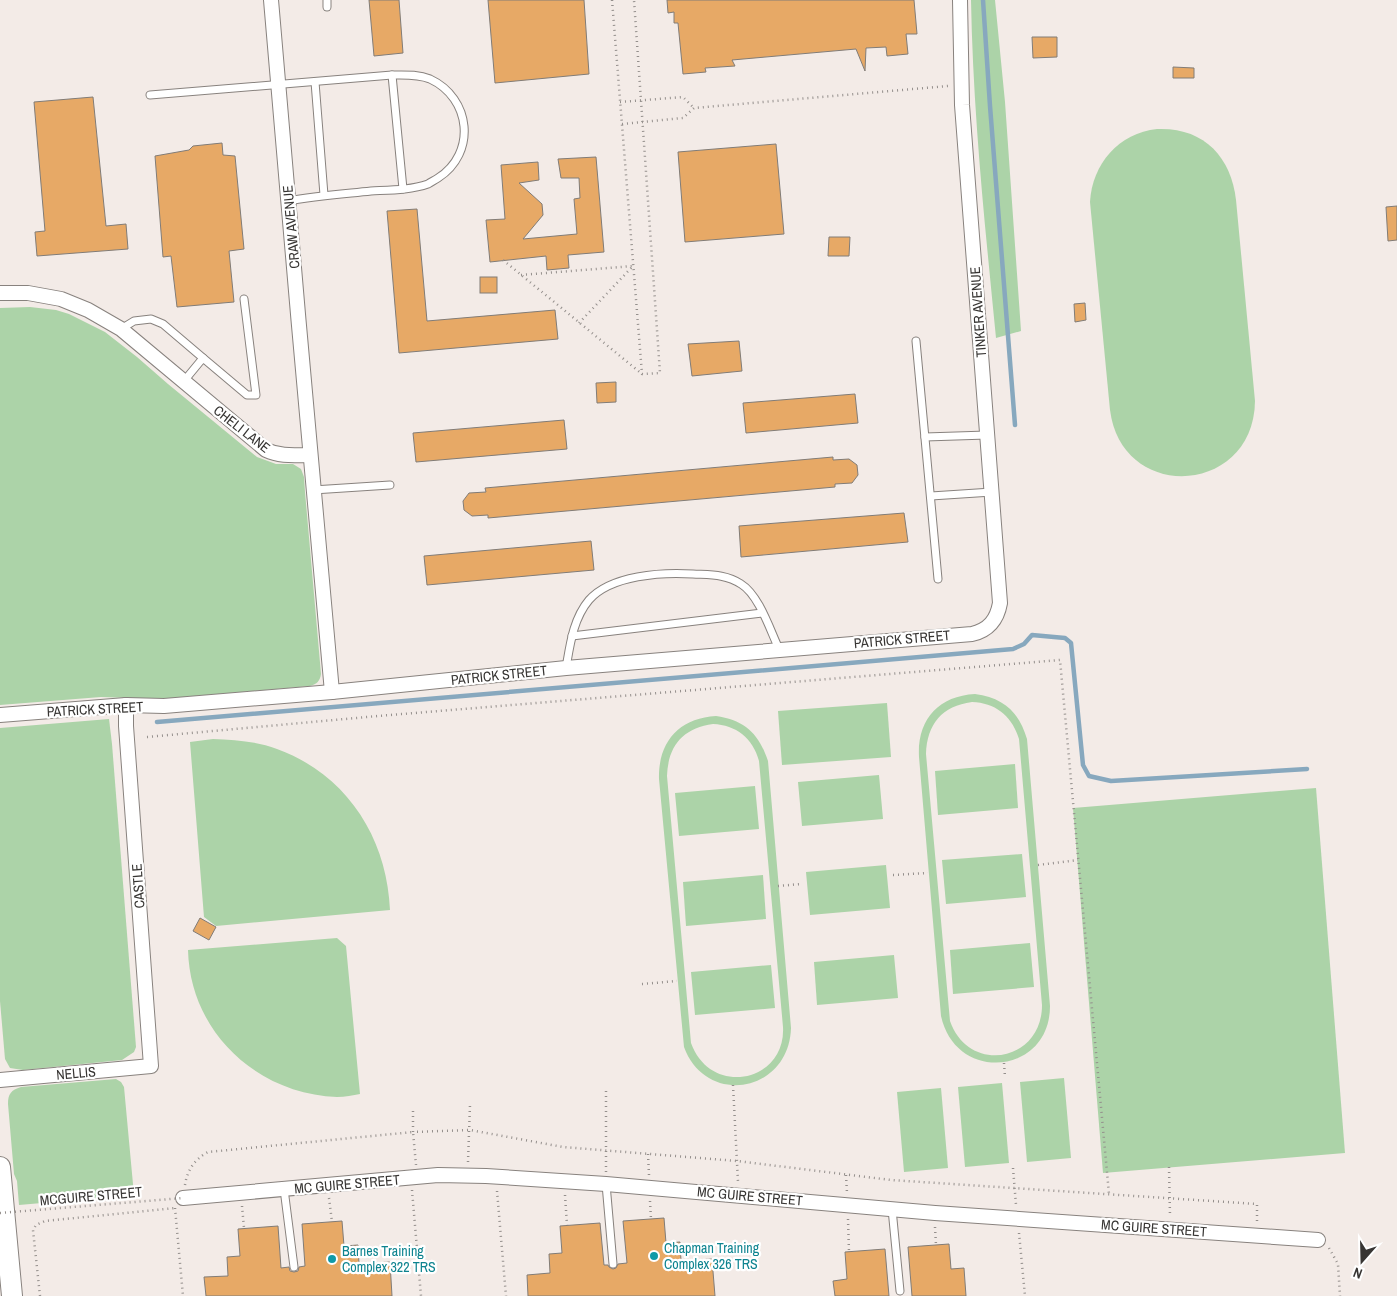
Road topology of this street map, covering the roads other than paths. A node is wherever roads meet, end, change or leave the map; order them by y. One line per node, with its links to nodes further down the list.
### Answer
1 (271, 0): 5 (street, CRAW AVENUE)
2 (960, 0): 16 (street, TINKER AVENUE)
3 (392, 75): 4 (lane); 7 (lane); 7 (lane)
4 (315, 82): 5 (lane); 8 (lane)
5 (278, 84): 6 (lane); 9 (street, CRAW AVENUE)
6 (150, 95)
7 (404, 189): 8 (lane)
8 (324, 195): 9 (lane)
9 (288, 201): 18 (street, CRAW AVENUE)
10 (0, 293): 12 (street, CHELI LANE)
11 (244, 299): 14 (lane)
12 (121, 329): 14 (lane); 15 (street, CHELI LANE)
13 (916, 341): 17 (lane)
14 (203, 358): 15 (lane)
15 (184, 381): 18 (street, CHELI LANE)
16 (987, 435): 17 (lane); 21 (street, TINKER AVENUE)
17 (925, 437): 22 (lane)
18 (310, 455): 20 (street)
19 (390, 485): 20 (lane)
20 (313, 490): 29 (street)
21 (992, 492): 22 (lane); 25 (street, TINKER AVENUE)
22 (931, 496): 23 (lane)
23 (938, 580)
24 (762, 612): 26 (lane); 26 (lane); 27 (lane)
25 (994, 622): 27 (street, PATRICK STREET)
26 (572, 636): 28 (lane)
27 (779, 649): 28 (street, PATRICK STREET)
28 (566, 668): 29 (street, PATRICK STREET)
29 (332, 692): 30 (street, PATRICK STREET)
30 (126, 705): 31 (street, PATRICK STREET); 32 (street, CASTLE)
31 (0, 715)
32 (151, 1066): 33 (street, NELLIS)
33 (0, 1080)
34 (0, 1167): 43 (street)
35 (606, 1184): 36 (street, MC GUIRE STREET); 38 (street, MC GUIRE STREET); 40 (lane)
36 (284, 1189): 37 (street, MC GUIRE STREET); 41 (lane)
37 (181, 1201)
38 (892, 1209): 39 (street, MC GUIRE STREET); 42 (lane)
39 (1318, 1240)
40 (613, 1264)
41 (294, 1267)
42 (900, 1291)
43 (12, 1296)

